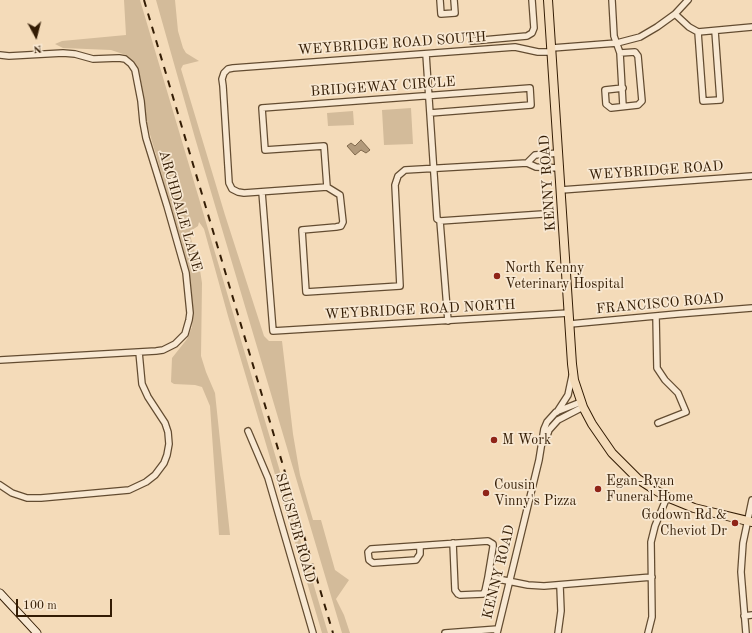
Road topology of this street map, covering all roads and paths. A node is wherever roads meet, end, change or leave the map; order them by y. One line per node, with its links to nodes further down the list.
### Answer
1 (440, 0): 2 (street)
2 (454, 0)
3 (532, 0): 11 (street)
4 (548, 0): 13 (main road, KENNY ROAD)
5 (612, 0): 12 (street)
6 (688, 0): 7 (street, WEYBRIDGE ROAD SOUTH)
7 (675, 14): 10 (street); 12 (street, WEYBRIDGE ROAD SOUTH)
8 (752, 27): 9 (street)
9 (715, 31): 10 (street); 10 (street)
10 (698, 32)
11 (472, 41)
12 (617, 43): 13 (street, WEYBRIDGE ROAD SOUTH); 15 (street)
13 (552, 50): 14 (street, WEYBRIDGE ROAD SOUTH); 21 (main road, KENNY ROAD)
14 (426, 54): 18 (street); 28 (street, WEYBRIDGE ROAD SOUTH)
15 (620, 54): 17 (street); 19 (street)
16 (0, 55): 36 (street, ARCHDALE LANE)
17 (623, 88): 19 (street); 19 (street)
18 (429, 96): 20 (street); 20 (street, BRIDGEWAY CIRCLE); 26 (street, BRIDGEWAY CIRCLE)
19 (624, 106)
20 (430, 113): 23 (street)
21 (559, 153): 22 (street); 24 (main road, KENNY ROAD)
22 (527, 163): 23 (street); 24 (street)
23 (434, 168): 26 (street); 30 (street)
24 (560, 168): 27 (main road, KENNY ROAD)
25 (752, 176): 27 (street, WEYBRIDGE ROAD)
26 (326, 187): 28 (street)
27 (561, 190): 32 (main road, KENNY ROAD)
28 (262, 192): 34 (street, WEYBRIDGE ROAD NORTH)
29 (543, 214): 30 (street)
30 (440, 221): 34 (street)
31 (752, 308): 33 (street, FRANCISCO ROAD)
32 (569, 313): 34 (street, WEYBRIDGE ROAD NORTH); 35 (main road, KENNY ROAD)
33 (656, 316): 35 (street, FRANCISCO ROAD); 41 (street)
34 (448, 321)
35 (570, 324): 38 (main road, KENNY ROAD)
36 (139, 352): 37 (street, ARCHDALE LANE); 44 (street)
37 (0, 360)
38 (572, 364): 39 (main road, KENNY ROAD); 40 (street, KENNY ROAD)
39 (582, 404): 40 (street); 43 (street, KENNY ROAD); 45 (main road)
40 (556, 412): 43 (street, KENNY ROAD)
41 (658, 423)
42 (248, 431): 59 (street, SHUSTER ROAD)
43 (541, 448): 52 (street, KENNY ROAD)
44 (0, 485)
45 (667, 497): 47 (main road); 51 (street)
46 (752, 500): 47 (street)
47 (750, 521): 56 (street)
48 (453, 544): 49 (street); 50 (street); 50 (street)
49 (420, 546): 49 (street)
50 (488, 577): 52 (street)
51 (652, 577): 53 (street); 62 (street)
52 (510, 581): 53 (street); 57 (street, KENNY ROAD)
53 (560, 586): 61 (street)
54 (0, 593): 58 (street)
55 (752, 615): 56 (street)
56 (744, 616): 63 (street)
57 (498, 631): 60 (street)
58 (37, 633)
59 (313, 633)
60 (445, 633)
61 (558, 633)
62 (648, 633)
63 (746, 633)

